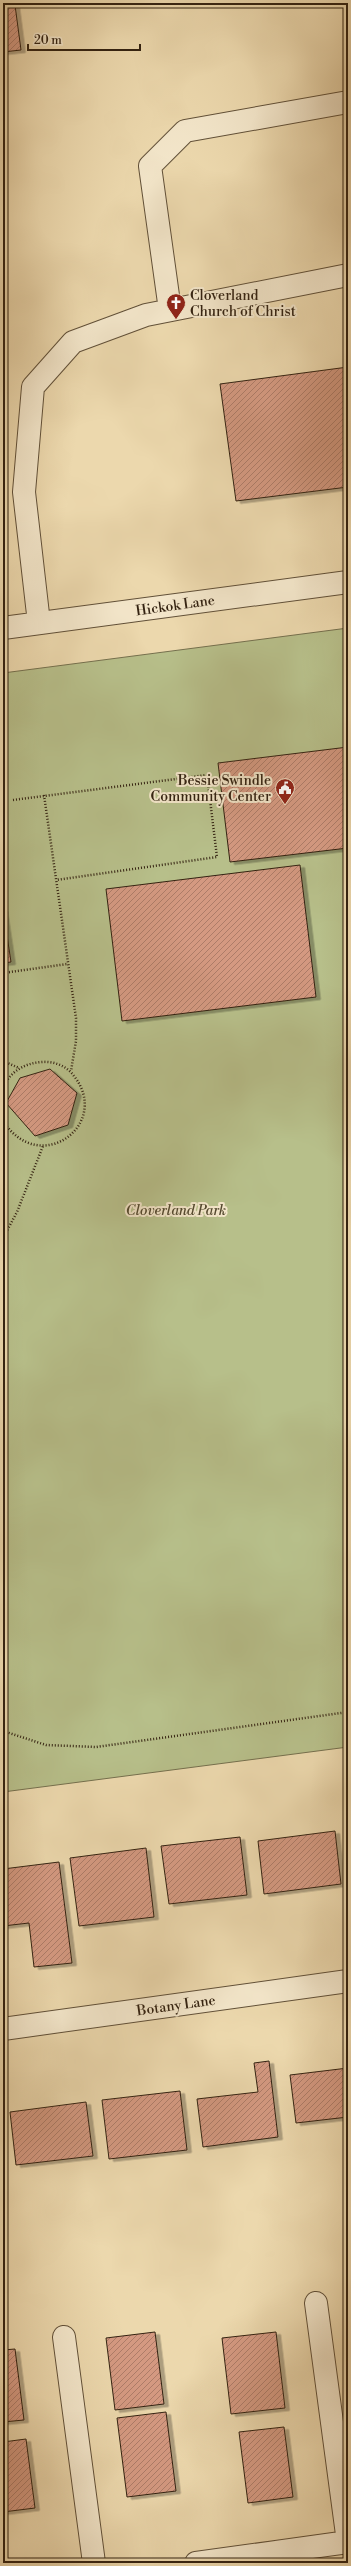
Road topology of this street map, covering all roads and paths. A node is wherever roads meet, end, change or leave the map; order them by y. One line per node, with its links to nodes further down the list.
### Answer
1 (348, 102): 3 (street)
2 (348, 275): 3 (street)
3 (170, 310): 5 (street)
4 (348, 582): 5 (street, Hickok Lane)
5 (39, 623): 6 (street, Hickok Lane)
6 (3, 628)
7 (44, 795): 8 (path); 9 (path); 9 (path)
8 (13, 800)
9 (56, 880): 10 (path)
10 (67, 964): 11 (path); 14 (path)
11 (3, 973)
12 (3, 1061): 13 (path)
13 (19, 1068): 14 (path); 15 (path)
14 (71, 1071): 17 (path)
15 (3, 1086)
16 (3, 1121): 17 (path)
17 (43, 1146): 18 (path)
18 (3, 1238)
19 (348, 1712): 21 (path)
20 (3, 1730): 21 (path)
21 (8, 1733): 22 (path)
22 (3, 1734)
23 (348, 1981): 24 (street, Botany Lane)
24 (3, 2030)
25 (316, 2303): 27 (street)
26 (64, 2337): 28 (street)
27 (348, 2542): 29 (street)
28 (94, 2563)
29 (196, 2563)

